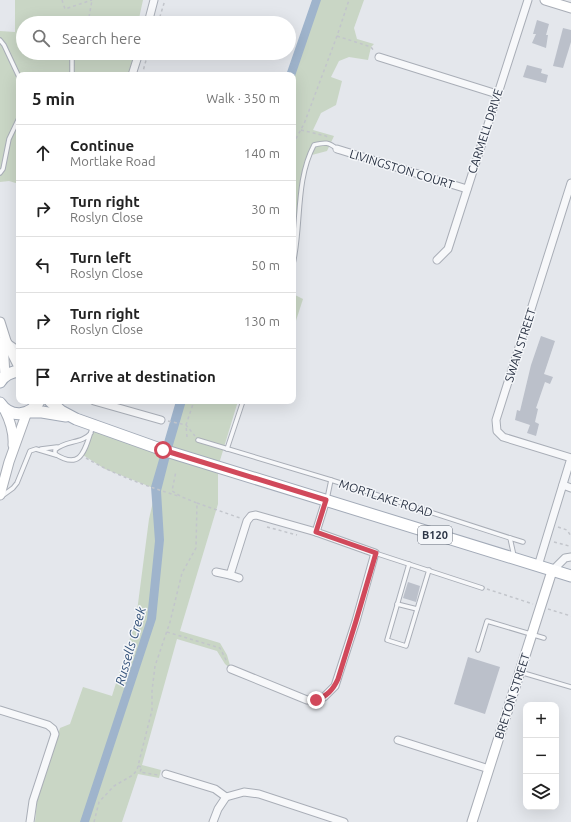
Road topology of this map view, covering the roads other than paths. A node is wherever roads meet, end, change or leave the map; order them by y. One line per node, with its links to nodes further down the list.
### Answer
1 (154, 0): 5 (street)
2 (528, 0): 13 (street, CARMELL DRIVE)
3 (545, 0): 4 (street)
4 (571, 8)
5 (150, 16)
6 (0, 40): 10 (lane)
7 (379, 57): 13 (street)
8 (72, 60): 11 (lane)
9 (137, 60): 12 (street)
10 (17, 72)
11 (72, 72)
12 (133, 72)
13 (497, 94): 18 (street, CARMELL DRIVE)
14 (16, 124): 16 (lane)
15 (337, 149): 18 (street, LIVINGSTON COURT); 19 (lane)
16 (0, 174)
17 (571, 183): 40 (street, SWAN STREET)
18 (467, 189): 20 (street, CARMELL DRIVE)
19 (296, 247)
20 (437, 260)
21 (2, 335): 22 (street); 23 (street); 25 (street)
22 (16, 349)
23 (16, 361)
24 (16, 372): 25 (main road)
25 (2, 378)
26 (1, 404): 31 (main road, B120); 41 (street)
27 (37, 404): 31 (main road)
28 (54, 404): 32 (main road, MORTLAKE ROAD / B120)
29 (105, 404): 33 (street)
30 (242, 404): 38 (lane)
31 (28, 412): 32 (main road, MORTLAKE ROAD / B120); 41 (street)
32 (76, 419): 34 (main road, MORTLAKE ROAD / B120)
33 (161, 420)
34 (92, 429): 36 (lane); 39 (lane); 46 (main road, MORTLAKE ROAD / B120)
35 (198, 440): 38 (lane, MORTLAKE ROAD)
36 (59, 446): 37 (lane); 39 (lane)
37 (36, 449): 39 (lane); 45 (lane)
38 (227, 449): 42 (lane, MORTLAKE ROAD)
39 (56, 455)
40 (571, 458): 43 (street)
41 (9, 462): 45 (street)
42 (331, 480): 46 (lane, MORTLAKE ROAD); 48 (lane, MORTLAKE ROAD)
43 (563, 485): 44 (street); 54 (street)
44 (571, 488)
45 (0, 496)
46 (326, 500): 47 (street); 52 (main road, MORTLAKE ROAD / B120)
47 (316, 532): 50 (street); 58 (street)
48 (510, 538): 49 (lane, MORTLAKE ROAD); 52 (lane)
49 (523, 542)
50 (376, 553): 53 (lane); 67 (street)
51 (571, 557): 56 (street)
52 (514, 559): 54 (main road, MORTLAKE ROAD / B120)
53 (409, 564): 55 (lane); 62 (lane)
54 (538, 566): 56 (main road, MORTLAKE ROAD / B120)
55 (429, 570): 61 (lane); 63 (lane)
56 (552, 571): 59 (main road, MORTLAKE ROAD / B120); 64 (street, BRETON STREET)
57 (216, 572): 58 (street)
58 (230, 575): 60 (street)
59 (571, 576)
60 (239, 578)
61 (482, 588)
62 (397, 604): 63 (lane); 63 (lane)
63 (417, 609)
64 (532, 634): 65 (lane); 66 (lane); 68 (street, BRETON STREET)
65 (544, 638)
66 (478, 650)
67 (231, 669)
68 (520, 672): 69 (lane); 72 (street, BRETON STREET)
69 (571, 687)
70 (0, 710): 75 (street)
71 (398, 740): 72 (street)
72 (489, 769): 78 (street, BRETON STREET)
73 (166, 774): 74 (street)
74 (226, 797): 76 (street); 77 (street)
75 (30, 822)
76 (213, 822)
77 (344, 822)
78 (472, 822)

